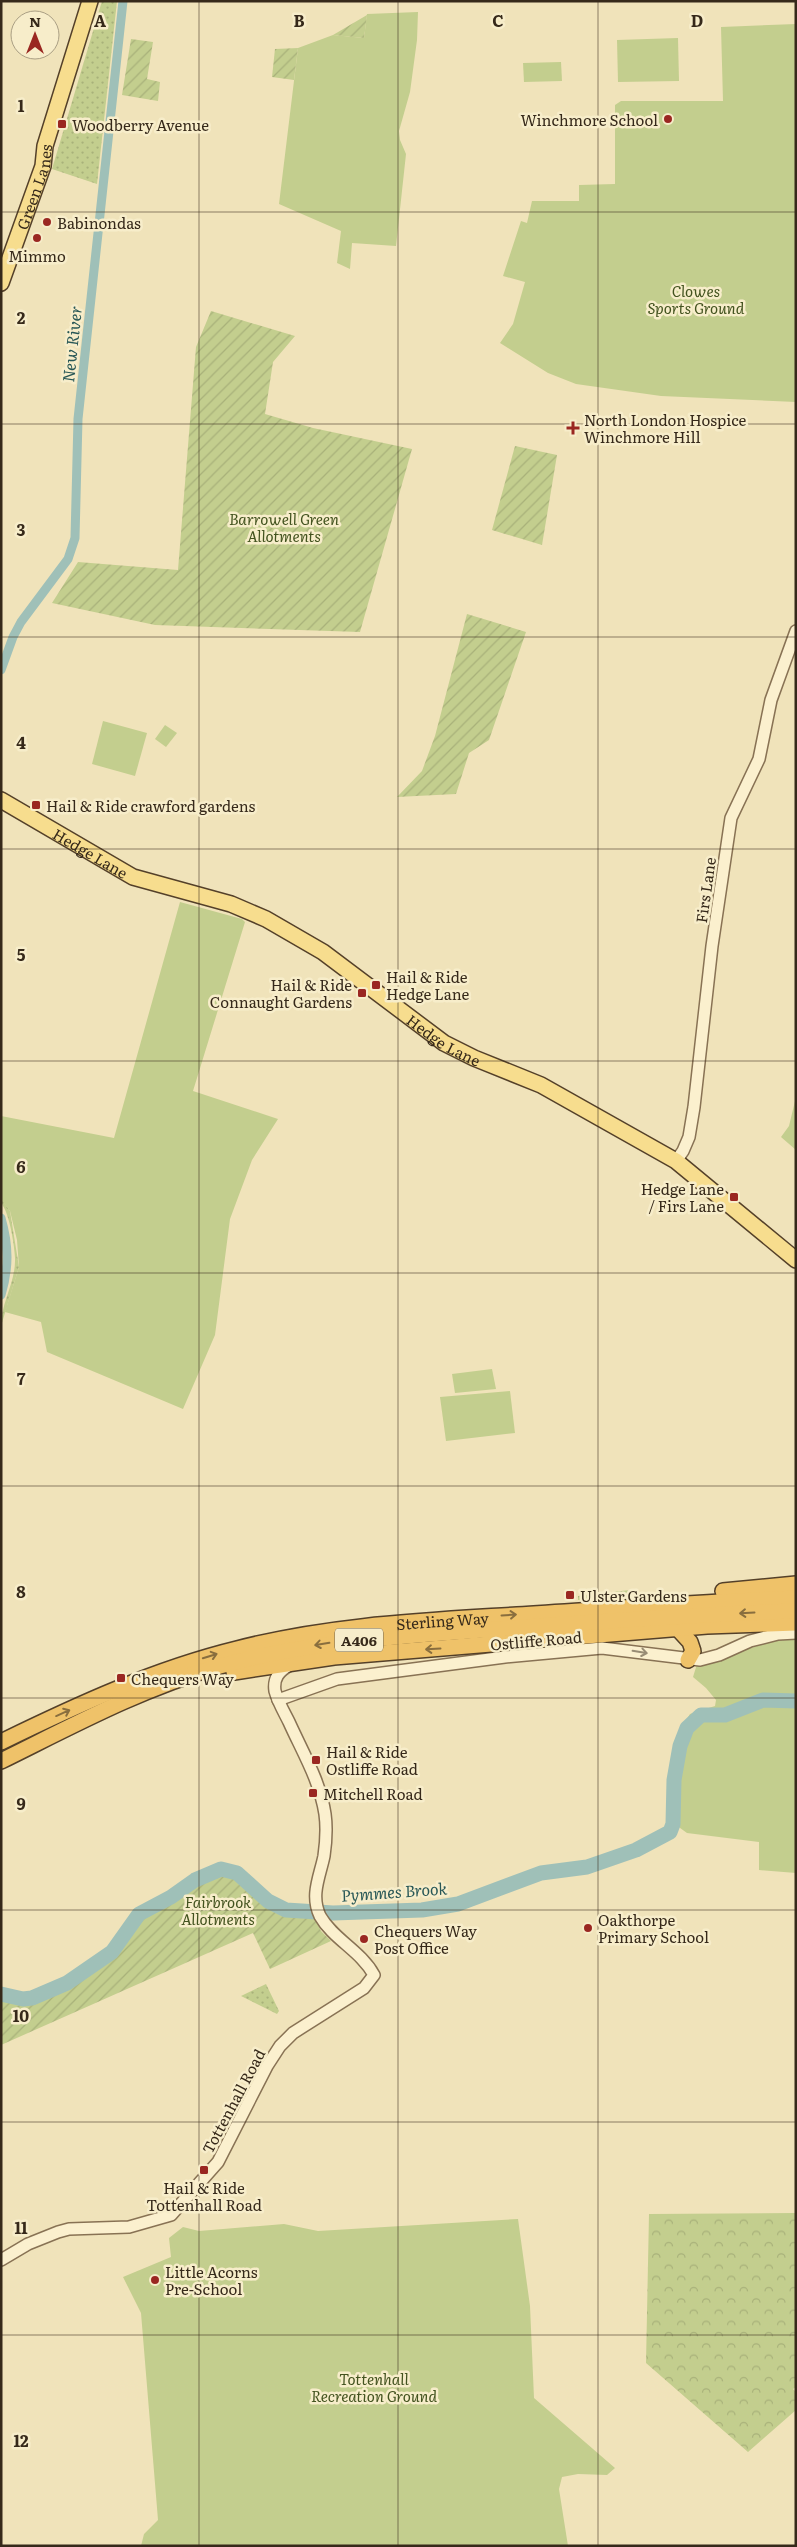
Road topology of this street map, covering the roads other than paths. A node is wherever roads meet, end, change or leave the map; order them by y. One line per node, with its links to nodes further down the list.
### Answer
1 (90, 1): 2 (main road, Green Lanes)
2 (1, 283)
3 (796, 631): 5 (street, Firs Lane)
4 (1, 800): 5 (main road, Hedge Lane)
5 (676, 1161): 6 (main road, Hedge Lane)
6 (796, 1260)
7 (796, 1584): 9 (highway, A406)
8 (796, 1598): 9 (highway, Sterling Way / A406)
9 (668, 1603): 18 (highway, Sterling Way / A406, one-way to 9)
10 (796, 1611): 17 (highway, Sterling Way / A406, one-way to 17)
11 (796, 1623): 12 (highway, A406)
12 (678, 1628): 14 (highway); 15 (highway, A406, one-way to 15)
13 (796, 1633): 14 (street, Ostliffe Road)
14 (688, 1660): 16 (street, Ostliffe Road, one-way to 14)
15 (301, 1661): 16 (street); 17 (highway, A406)
16 (276, 1696): 20 (street, Tottenhall Road)
17 (128, 1698): 19 (highway, A406)
18 (1, 1742)
19 (1, 1760)
20 (1, 2260)

